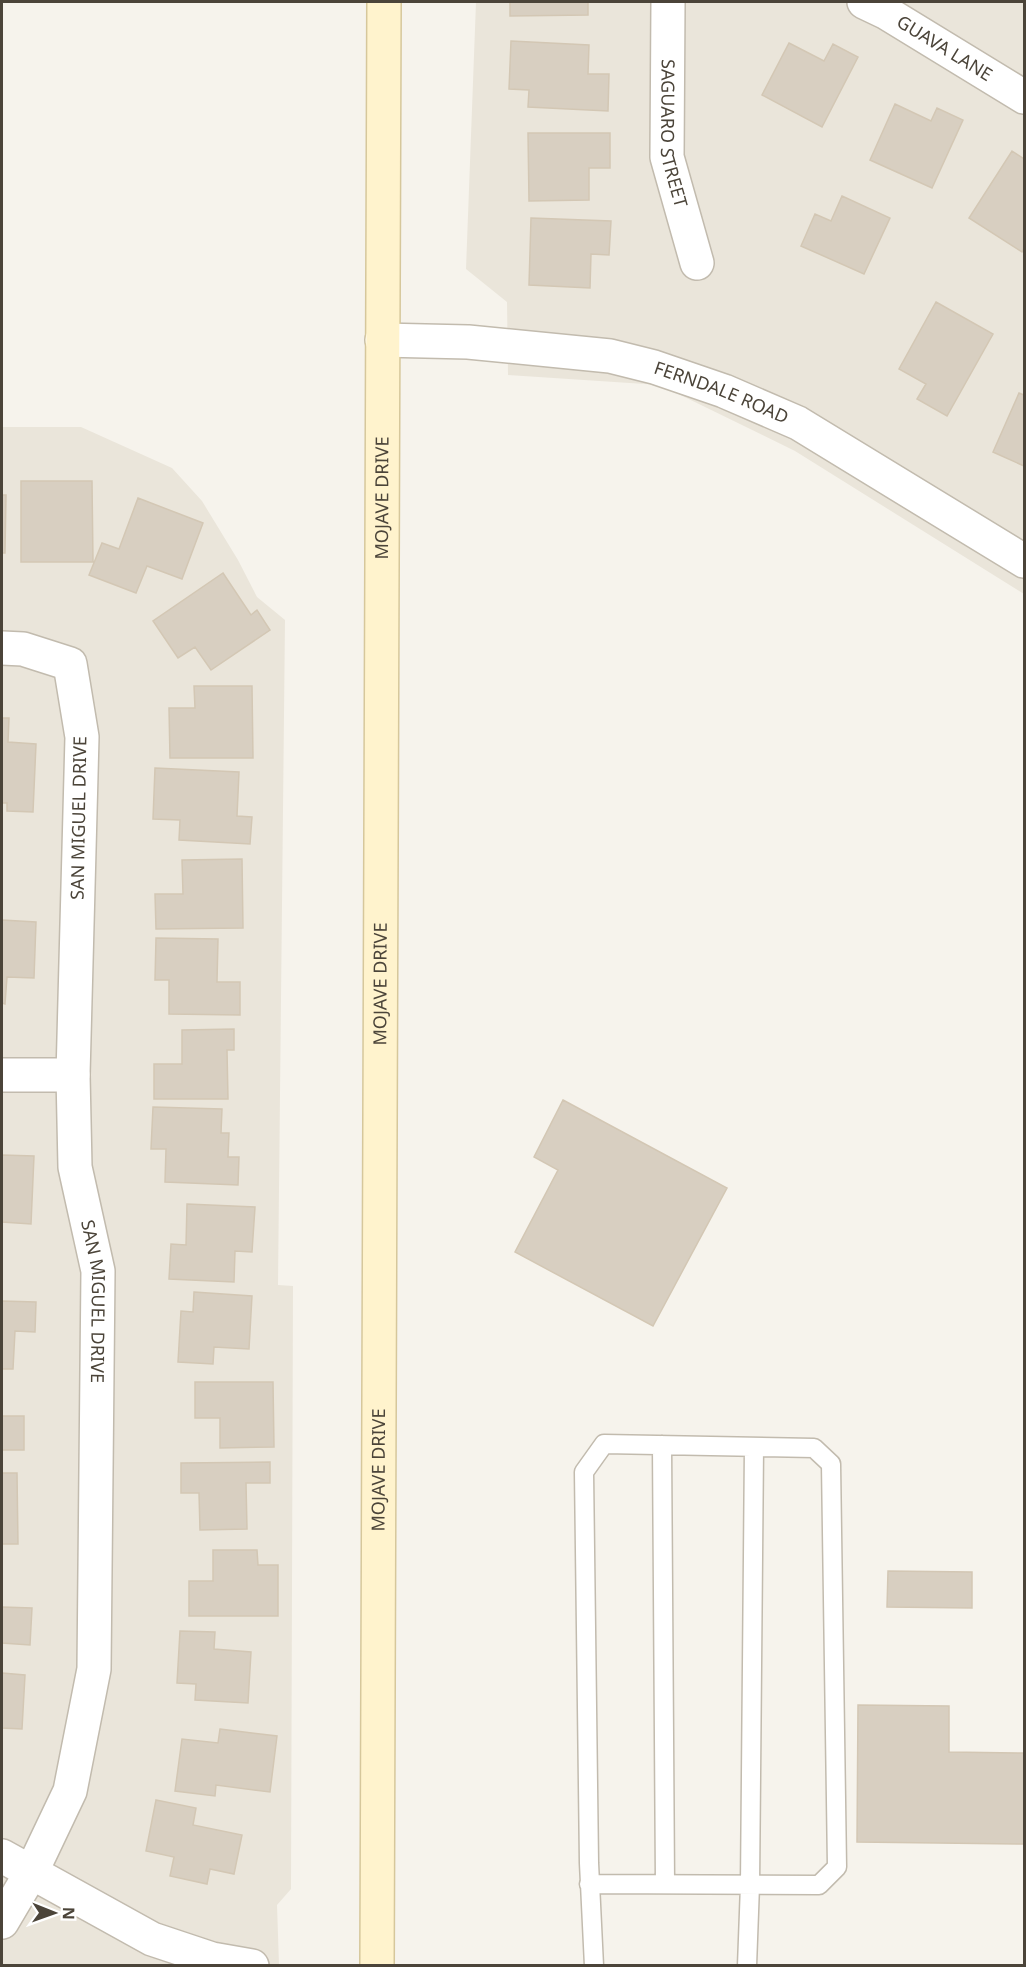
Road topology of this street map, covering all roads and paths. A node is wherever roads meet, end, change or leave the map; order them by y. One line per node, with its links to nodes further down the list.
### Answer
1 (384, 2): 6 (main road, MOJAVE DRIVE)
2 (668, 2): 5 (street, SAGUARO STREET)
3 (864, 2): 4 (street, GUAVA LANE)
4 (1024, 97)
5 (697, 263)
6 (382, 340): 7 (street, FERNDALE ROAD); 20 (main road, MOJAVE DRIVE)
7 (1024, 561)
8 (2, 648): 10 (street, SAN MIGUEL DRIVE)
9 (2, 1075): 10 (street)
10 (73, 1075): 14 (street, SAN MIGUEL DRIVE)
11 (662, 1445): 12 (lane); 15 (lane); 16 (lane)
12 (754, 1447): 17 (lane); 17 (lane)
13 (2, 1856): 14 (street)
14 (31, 1873): 18 (street, SAN MIGUEL DRIVE); 19 (street)
15 (589, 1884): 16 (lane); 21 (lane)
16 (665, 1884): 17 (lane)
17 (750, 1885): 22 (lane)
18 (2, 1922)
19 (252, 1965)
20 (377, 1965)
21 (594, 1965)
22 (747, 1965)

